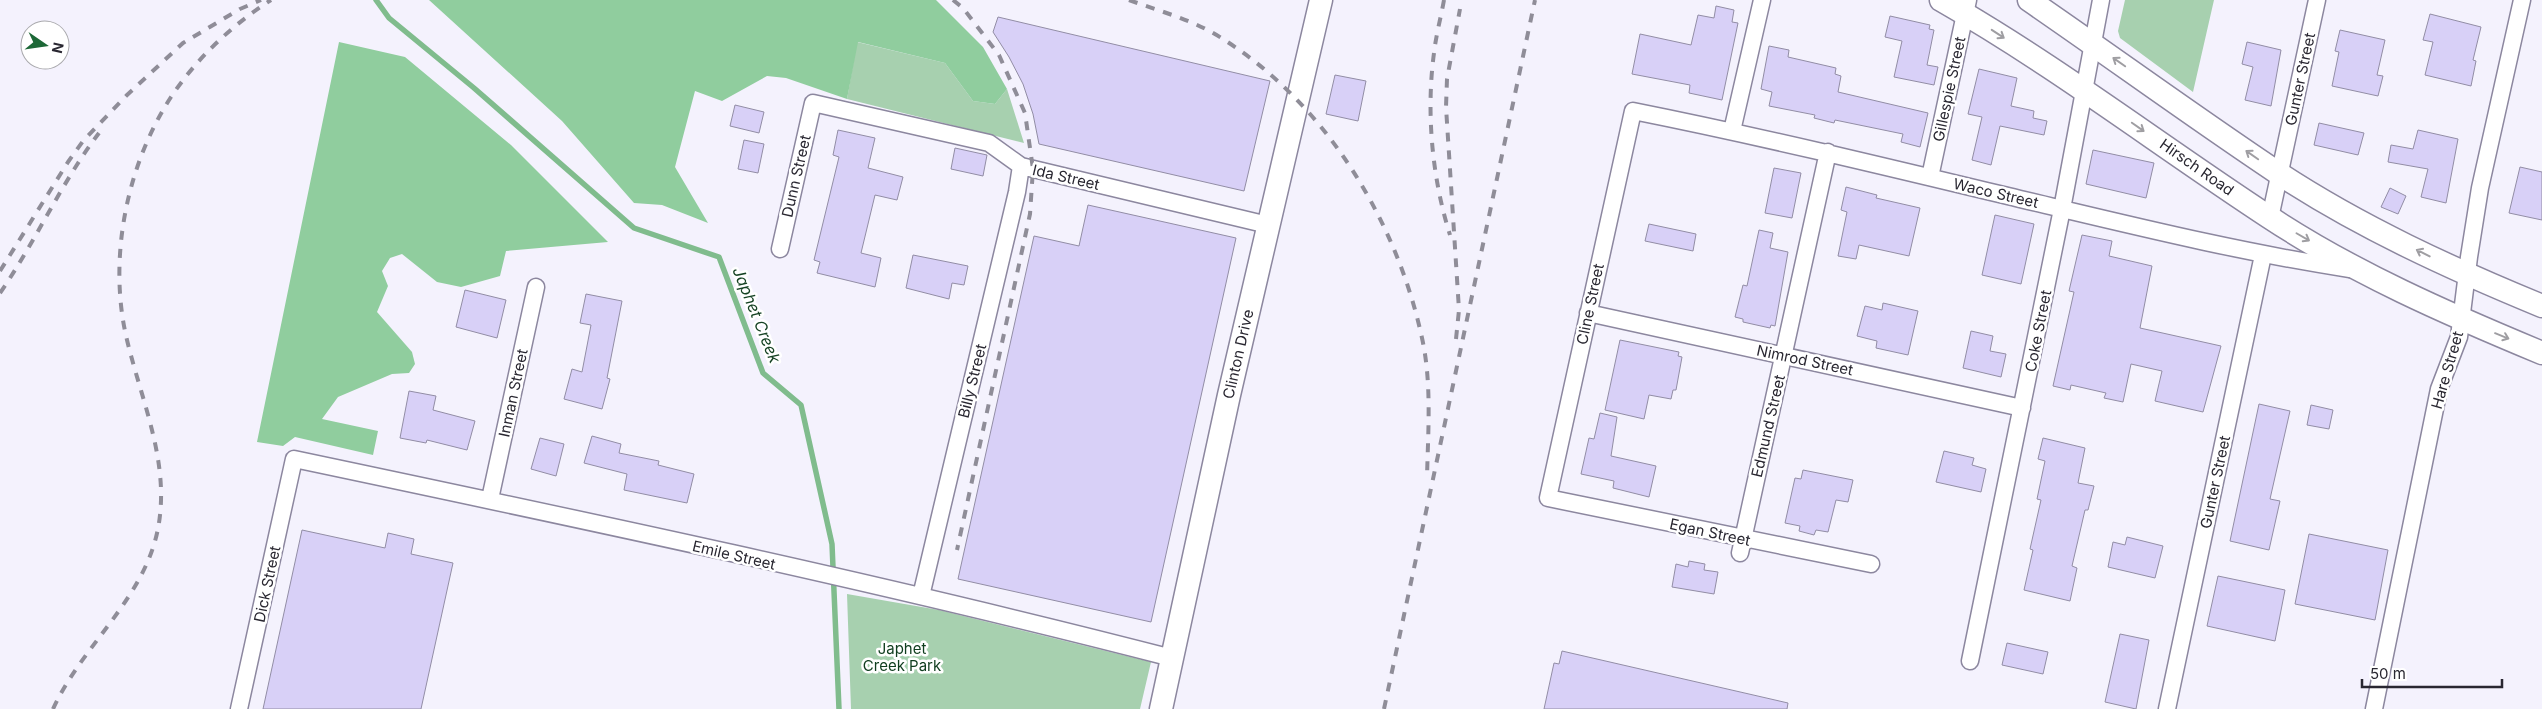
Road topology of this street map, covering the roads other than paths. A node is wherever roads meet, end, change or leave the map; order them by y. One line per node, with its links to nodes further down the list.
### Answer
1 (1321, 0): 20 (main road, Clinton Drive)
2 (1762, 0): 13 (street)
3 (1941, 0): 8 (main road, Hirsch Road)
4 (2029, 0): 9 (main road)
5 (2101, 0): 9 (street, Coke Street)
6 (2317, 0): 16 (street, Gunter Street)
7 (2522, 0): 24 (street, Hare Street)
8 (1966, 7): 10 (main road, Hirsch Road, one-way to 10); 17 (street, Gillespie Street)
9 (2092, 43): 10 (street, Coke Street); 16 (main road, one-way to 9)
10 (2084, 89): 18 (street, Coke Street); 19 (main road, Hirsch Road, one-way to 19)
11 (813, 103): 15 (street, Ida Street); 21 (street, Dunn Street)
12 (1632, 111): 13 (street, Waco Street); 27 (street, Cline Street)
13 (1732, 131): 14 (street, Waco Street)
14 (1828, 152): 17 (street, Waco Street); 30 (street, Edmund Street)
15 (1021, 166): 20 (street, Ida Street); 37 (street, Billy Street)
16 (2279, 174): 19 (street, Gunter Street); 24 (main road, one-way to 16)
17 (1930, 177): 18 (street, Waco Street)
18 (2062, 209): 22 (street, Waco Street); 31 (street, Coke Street)
19 (2270, 218): 23 (main road, Hirsch Road, one-way to 23)
20 (1268, 225): 38 (main road, Clinton Drive)
21 (780, 249)
22 (2263, 256): 23 (street, Waco Street); 42 (street, Gunter Street)
23 (2360, 271): 28 (main road, Hirsch Road)
24 (2466, 275): 26 (main road); 28 (street, Hare Street)
25 (536, 287): 34 (street, Inman Street)
26 (2542, 306)
27 (1588, 313): 30 (street, Nimrod Street); 33 (street, Cline Street)
28 (2461, 319): 29 (main road, one-way to 29); 43 (street, Hare Street)
29 (2542, 352)
30 (1784, 356): 31 (street, Nimrod Street); 35 (street, Edmund Street)
31 (2022, 408): 39 (street, Coke Street)
32 (294, 458): 34 (street, Emile Street); 40 (street, Dick Street)
33 (1548, 498): 35 (street, Egan Street)
34 (490, 499): 37 (street, Emile Street)
35 (1742, 546): 36 (street, Egan Street)
36 (1871, 564)
37 (913, 595): 38 (street, Emile Street)
38 (1172, 658): 41 (main road, Clinton Drive)
39 (1970, 661)
40 (239, 709)
41 (1160, 709)
42 (2167, 709)
43 (2374, 709)

